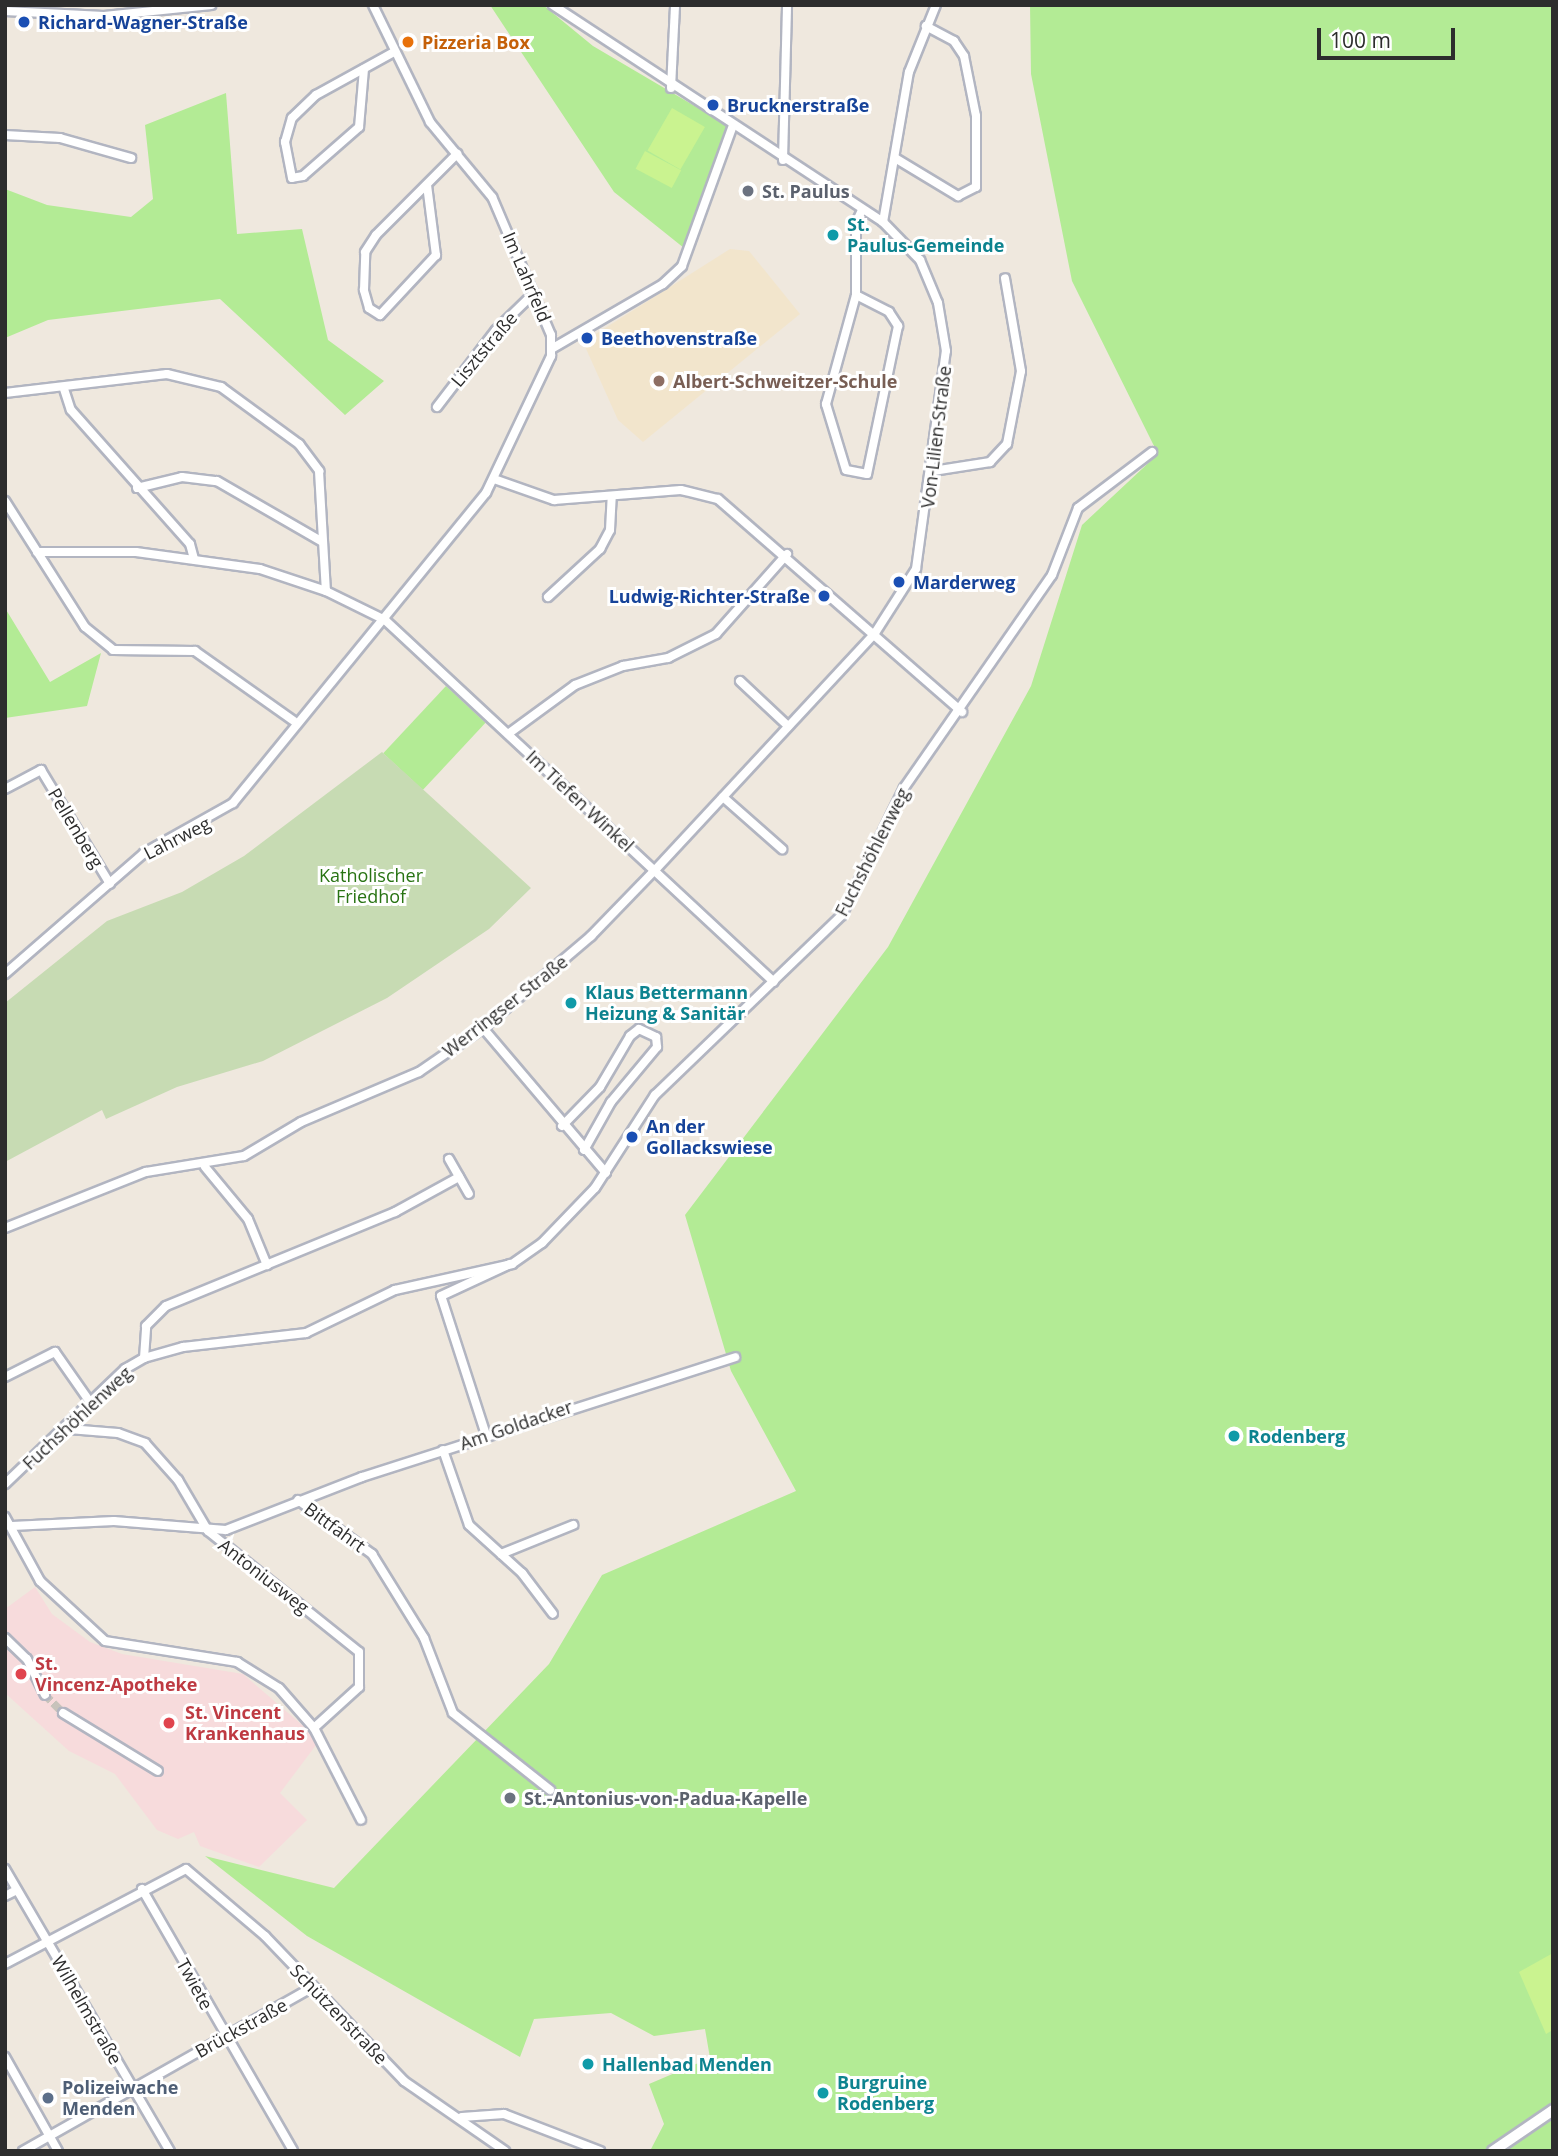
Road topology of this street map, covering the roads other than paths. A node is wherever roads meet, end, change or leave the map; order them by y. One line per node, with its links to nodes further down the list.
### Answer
1 (211, 5): 7 (street)
2 (373, 5): 9 (street, Im Lahrfeld)
3 (553, 5): 11 (street, Von-Lilien-Straße)
4 (675, 5): 11 (street)
5 (787, 5): 17 (street)
6 (936, 5): 8 (street)
7 (5, 11)
8 (926, 26): 16 (street); 16 (street)
9 (392, 54): 10 (street); 14 (street, Im Lahrfeld)
10 (364, 69): 10 (street)
11 (671, 88): 12 (street, Von-Lilien-Straße)
12 (732, 128): 17 (street, Von-Lilien-Straße); 24 (street)
13 (5, 135): 15 (street)
14 (457, 154): 18 (street); 22 (street, Im Lahrfeld)
15 (131, 158)
16 (895, 158): 20 (street)
17 (783, 160): 19 (street, Von-Lilien-Straße)
18 (428, 185): 18 (street)
19 (862, 210): 20 (street, Von-Lilien-Straße); 23 (street)
20 (883, 222): 29 (street, Von-Lilien-Straße)
21 (1005, 278): 29 (street)
22 (534, 293): 24 (street, Im Lahrfeld); 27 (street, Lisztstraße)
23 (856, 295): 23 (street)
24 (553, 348): 30 (street)
25 (64, 388): 26 (street); 31 (street); 34 (street)
26 (5, 393)
27 (437, 407)
28 (1152, 452): 43 (street, Fuchshöhlenweg)
29 (933, 471): 41 (street, Von-Lilien-Straße)
30 (494, 479): 32 (street); 40 (street)
31 (137, 488): 34 (street); 37 (street)
32 (612, 496): 36 (street); 39 (street)
33 (5, 500): 35 (street)
34 (321, 541): 38 (street)
35 (37, 552): 37 (street, Im Tiefen Winkel); 44 (street)
36 (787, 554): 41 (street); 46 (street)
37 (194, 559): 38 (street, Im Tiefen Winkel)
38 (327, 591): 40 (street, Im Tiefen Winkel)
39 (548, 597)
40 (385, 621): 44 (street, Lahrweg); 46 (street, Im Tiefen Winkel)
41 (875, 633): 43 (street); 45 (street, Werringser Straße)
42 (740, 681): 45 (street)
43 (962, 712): 53 (street, Fuchshöhlenweg)
44 (294, 721): 51 (street, Lahrweg)
45 (788, 726): 48 (street, Werringser Straße)
46 (508, 734): 50 (street, Im Tiefen Winkel)
47 (5, 789): 51 (street, Pellenberg)
48 (723, 797): 49 (street); 50 (street, Werringser Straße)
49 (782, 849)
50 (655, 870): 53 (street, Im Tiefen Winkel); 54 (street, Werringser Straße)
51 (110, 884): 52 (street, Lahrweg)
52 (5, 974)
53 (774, 982): 59 (street, Fuchshöhlenweg)
54 (483, 1028): 55 (street); 58 (street, Werringser Straße)
55 (562, 1126): 56 (street); 56 (street)
56 (583, 1150): 59 (street)
57 (449, 1159): 60 (street)
58 (205, 1167): 62 (street, Werringser Straße); 64 (street)
59 (606, 1173): 63 (street, Fuchshöhlenweg)
60 (459, 1177): 61 (street); 64 (street)
61 (469, 1194)
62 (5, 1228)
63 (510, 1264): 66 (street, Fuchshöhlenweg); 70 (street)
64 (267, 1265): 66 (street)
65 (734, 1357): 70 (street, Am Goldacker)
66 (144, 1358): 68 (street, Fuchshöhlenweg)
67 (5, 1377): 68 (street)
68 (90, 1402): 69 (street, Fuchshöhlenweg)
69 (69, 1429): 72 (street, Fuchshöhlenweg); 77 (street, Antoniusweg)
70 (485, 1435): 71 (street, Am Goldacker)
71 (443, 1450): 73 (street, Am Goldacker); 78 (street)
72 (5, 1484)
73 (298, 1500): 77 (street, Bittfahrt); 85 (street, Bittfahrt)
74 (5, 1517): 76 (street)
75 (573, 1525): 78 (street)
76 (12, 1526): 77 (street, Bittfahrt); 83 (street)
77 (208, 1531): 83 (street, Antoniusweg)
78 (501, 1554): 79 (street)
79 (553, 1614)
80 (5, 1638): 81 (street)
81 (45, 1695)
82 (63, 1713): 84 (street)
83 (314, 1728): 86 (street)
84 (158, 1772)
85 (550, 1790)
86 (361, 1820)
87 (5, 1869): 89 (street, Wilhelmstraße)
88 (142, 1889): 91 (street); 93 (street, Schützenstraße); 94 (street, Twiete)
89 (17, 1890): 90 (street); 91 (street, Wilhelmstraße)
90 (5, 1896)
91 (46, 1940): 92 (street); 96 (street, Wilhelmstraße)
92 (5, 1964)
93 (313, 1987): 94 (street, Brückstraße); 98 (street, Schützenstraße)
94 (225, 2037): 96 (street, Brückstraße); 103 (street, Twiete)
95 (5, 2057): 99 (street)
96 (133, 2088): 99 (street, Brückstraße); 102 (street, Wilhelmstraße)
97 (1553, 2110): 106 (street)
98 (462, 2117): 104 (street, Schützenstraße); 105 (street)
99 (50, 2136): 100 (street, Brückstraße); 101 (street)
100 (23, 2151)
101 (58, 2151)
102 (170, 2151)
103 (293, 2151)
104 (505, 2151)
105 (600, 2151)
106 (1493, 2151)

